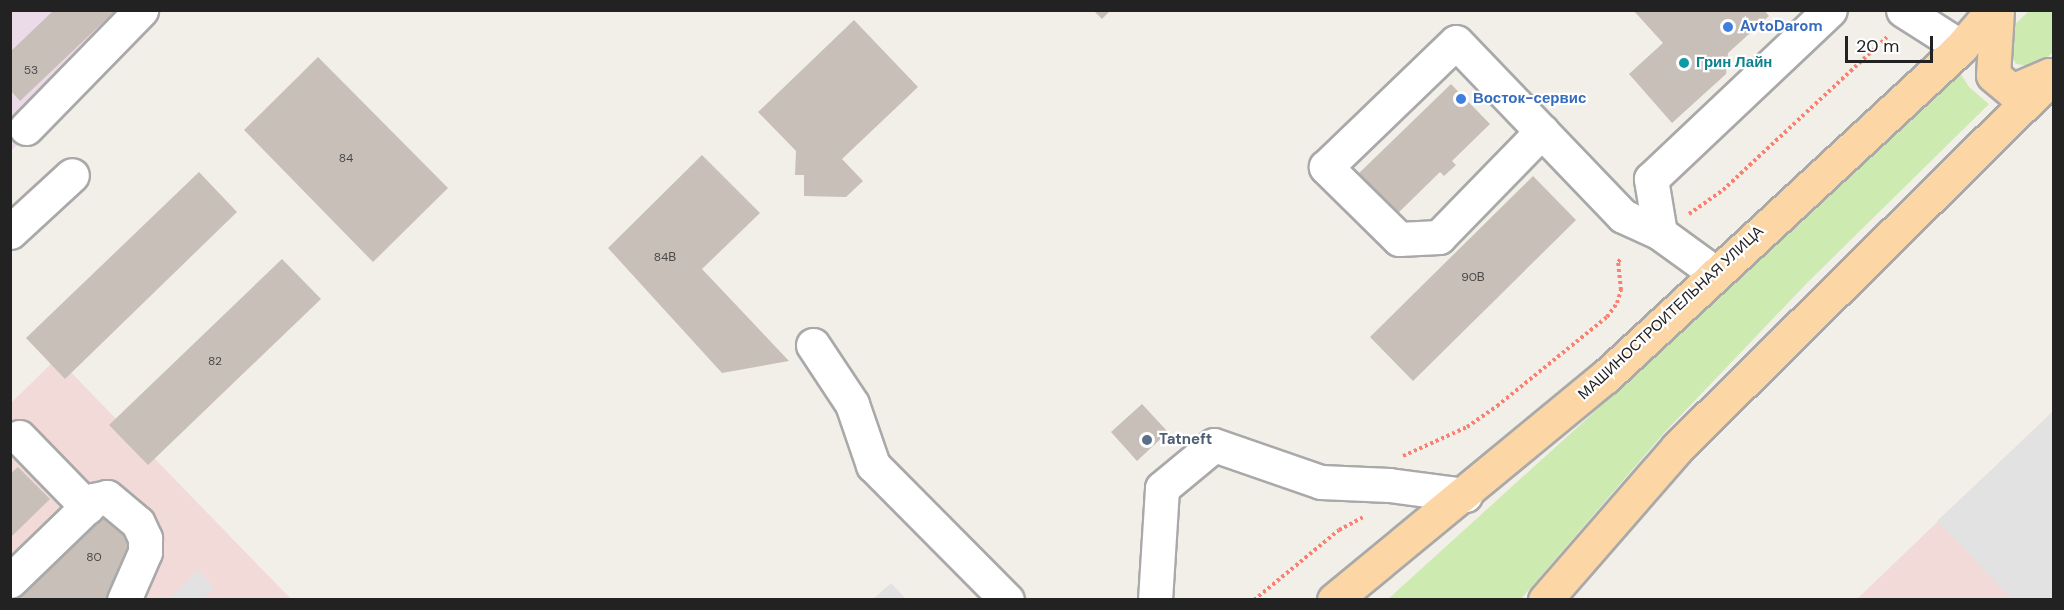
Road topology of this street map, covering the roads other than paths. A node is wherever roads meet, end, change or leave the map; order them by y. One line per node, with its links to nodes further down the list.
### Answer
1 (141, 10): 7 (lane)
2 (1830, 10): 10 (lane)
3 (1995, 10): 5 (main road, МАШИНОСТРОИТЕЛЬНАЯ УЛИЦА); 6 (main road)
4 (1898, 21): 5 (lane)
5 (1961, 47): 12 (main road, МАШИНОСТРОИТЕЛЬНАЯ УЛИЦА)
6 (2054, 74): 22 (main road)
7 (26, 128)
8 (1542, 131): 8 (lane); 10 (lane)
9 (72, 175): 11 (lane)
10 (1673, 225): 12 (lane)
11 (10, 232)
12 (1715, 273): 15 (main road, МАШИНОСТРОИТЕЛЬНАЯ УЛИЦА)
13 (813, 345): 19 (lane)
14 (19, 437): 16 (lane)
15 (1465, 495): 20 (lane); 21 (main road, МАШИНОСТРОИТЕЛЬНАЯ УЛИЦА)
16 (87, 507): 17 (lane); 18 (lane)
17 (10, 581)
18 (124, 600)
19 (1007, 600)
20 (1155, 600)
21 (1334, 600)
22 (1545, 600)

